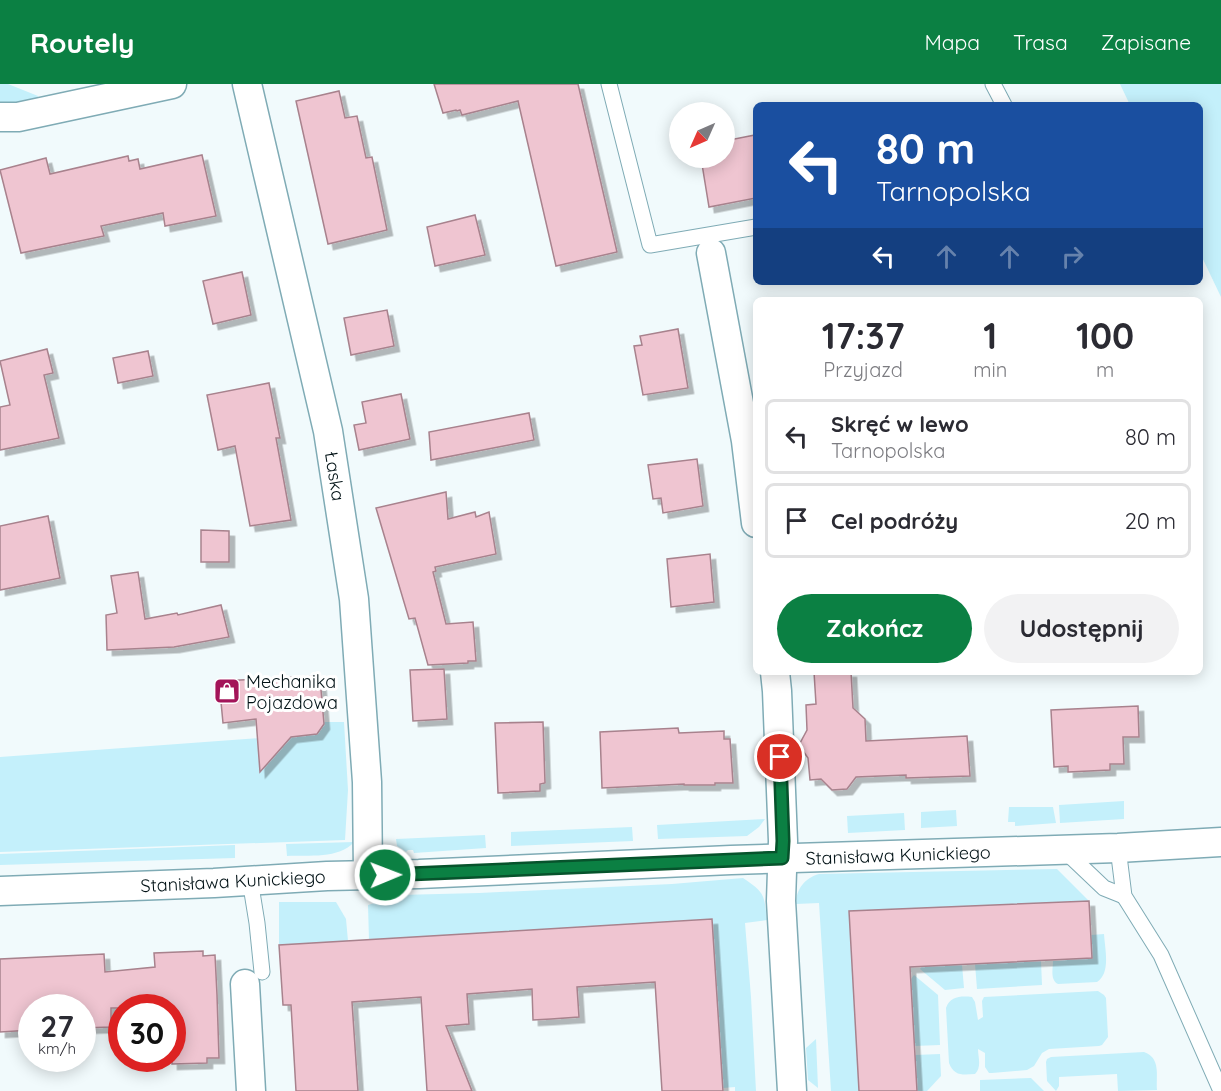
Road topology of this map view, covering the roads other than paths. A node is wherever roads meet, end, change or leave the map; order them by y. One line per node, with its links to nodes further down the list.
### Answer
1 (172, 84): 6 (street)
2 (247, 84): 16 (street, Łaska)
3 (609, 84): 8 (lane)
4 (993, 84): 5 (lane)
5 (1002, 102)
6 (0, 117)
7 (753, 228): 8 (lane)
8 (709, 244): 9 (street)
9 (751, 440): 10 (street)
10 (753, 473)
11 (775, 675): 15 (street)
12 (1221, 842): 13 (street, Stanisława Kunickiego)
13 (1118, 848): 14 (street, Stanisława Kunickiego); 19 (lane)
14 (1064, 850): 15 (street, Stanisława Kunickiego); 19 (lane)
15 (782, 858): 16 (street, Stanisława Kunickiego); 23 (street)
16 (368, 875): 17 (street, Stanisława Kunickiego)
17 (250, 880): 18 (street, Stanisława Kunickiego); 20 (lane)
18 (0, 891)
19 (1124, 896): 21 (lane)
20 (254, 978): 22 (street)
21 (1221, 1090)
22 (251, 1091)
23 (792, 1091)

